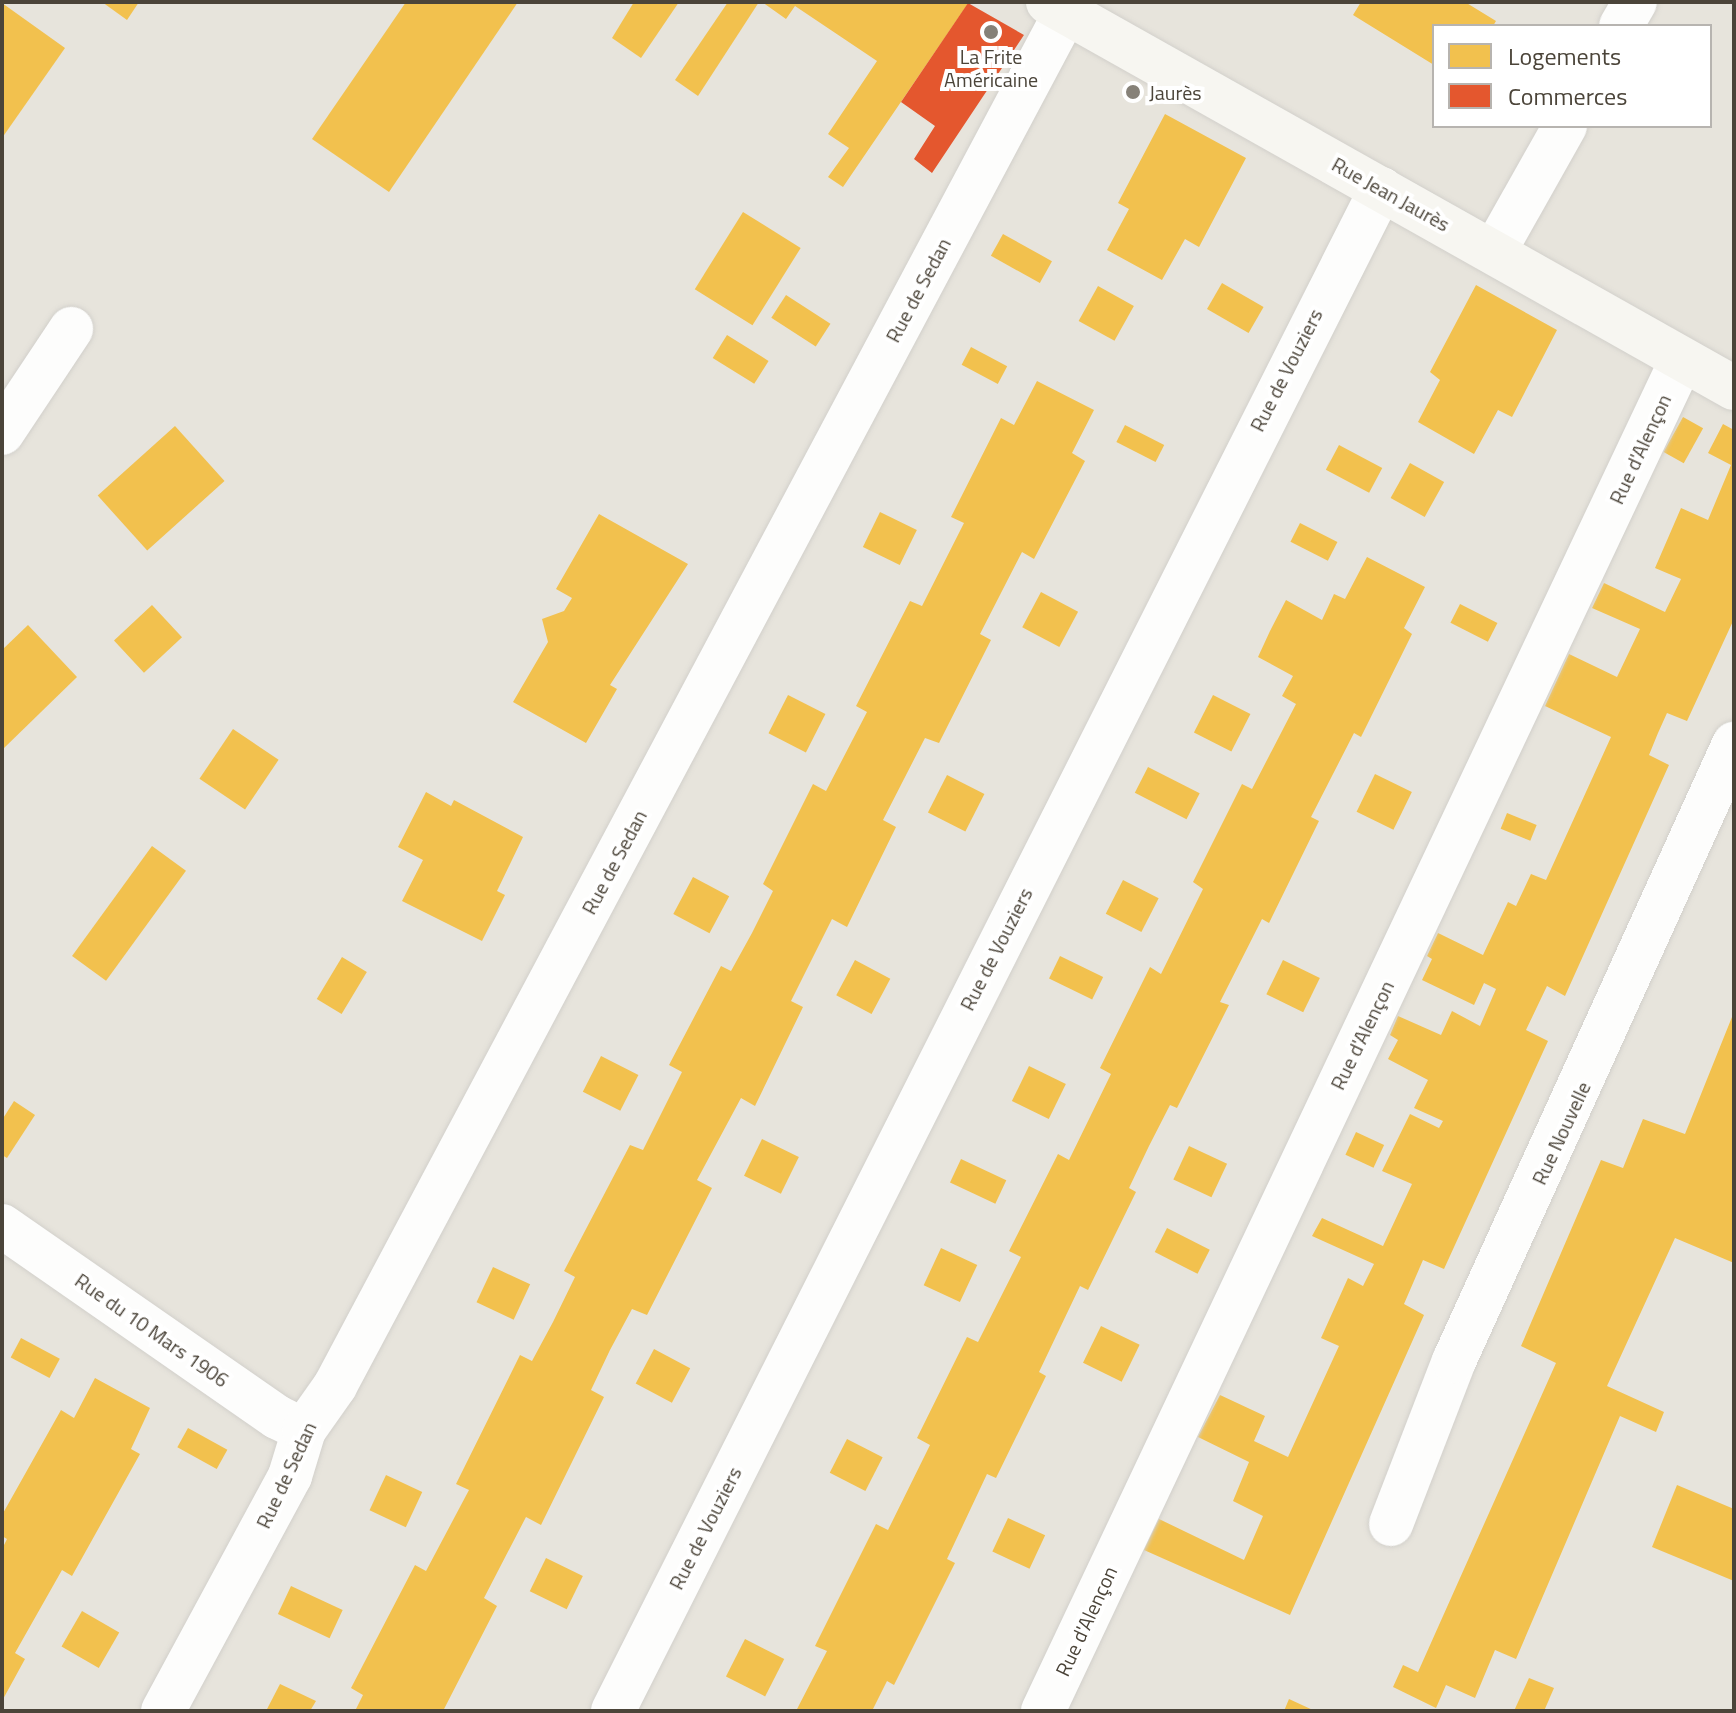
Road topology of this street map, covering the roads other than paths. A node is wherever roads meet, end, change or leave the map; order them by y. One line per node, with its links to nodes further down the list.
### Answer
1 (1635, 2): 3 (street)
2 (1057, 7): 5 (street, Rue Jean Jaurès); 13 (street, Rue de Sedan)
3 (1622, 24)
4 (1564, 128): 6 (street)
5 (1381, 189): 6 (street, Rue Jean Jaurès); 16 (street, Rue de Vouziers)
6 (1494, 252): 8 (street, Rue Jean Jaurès)
7 (71, 329): 10 (street)
8 (1682, 359): 9 (street, Rue Jean Jaurès); 17 (street, Rue d'Alençon)
9 (1734, 388)
10 (2, 433)
11 (1734, 744): 14 (street, Rue Nouvelle)
12 (2, 1226): 13 (street, Rue du 10 Mars 1906)
13 (304, 1430): 15 (street, Rue de Sedan)
14 (1391, 1524)
15 (163, 1711)
16 (613, 1711)
17 (1043, 1711)

